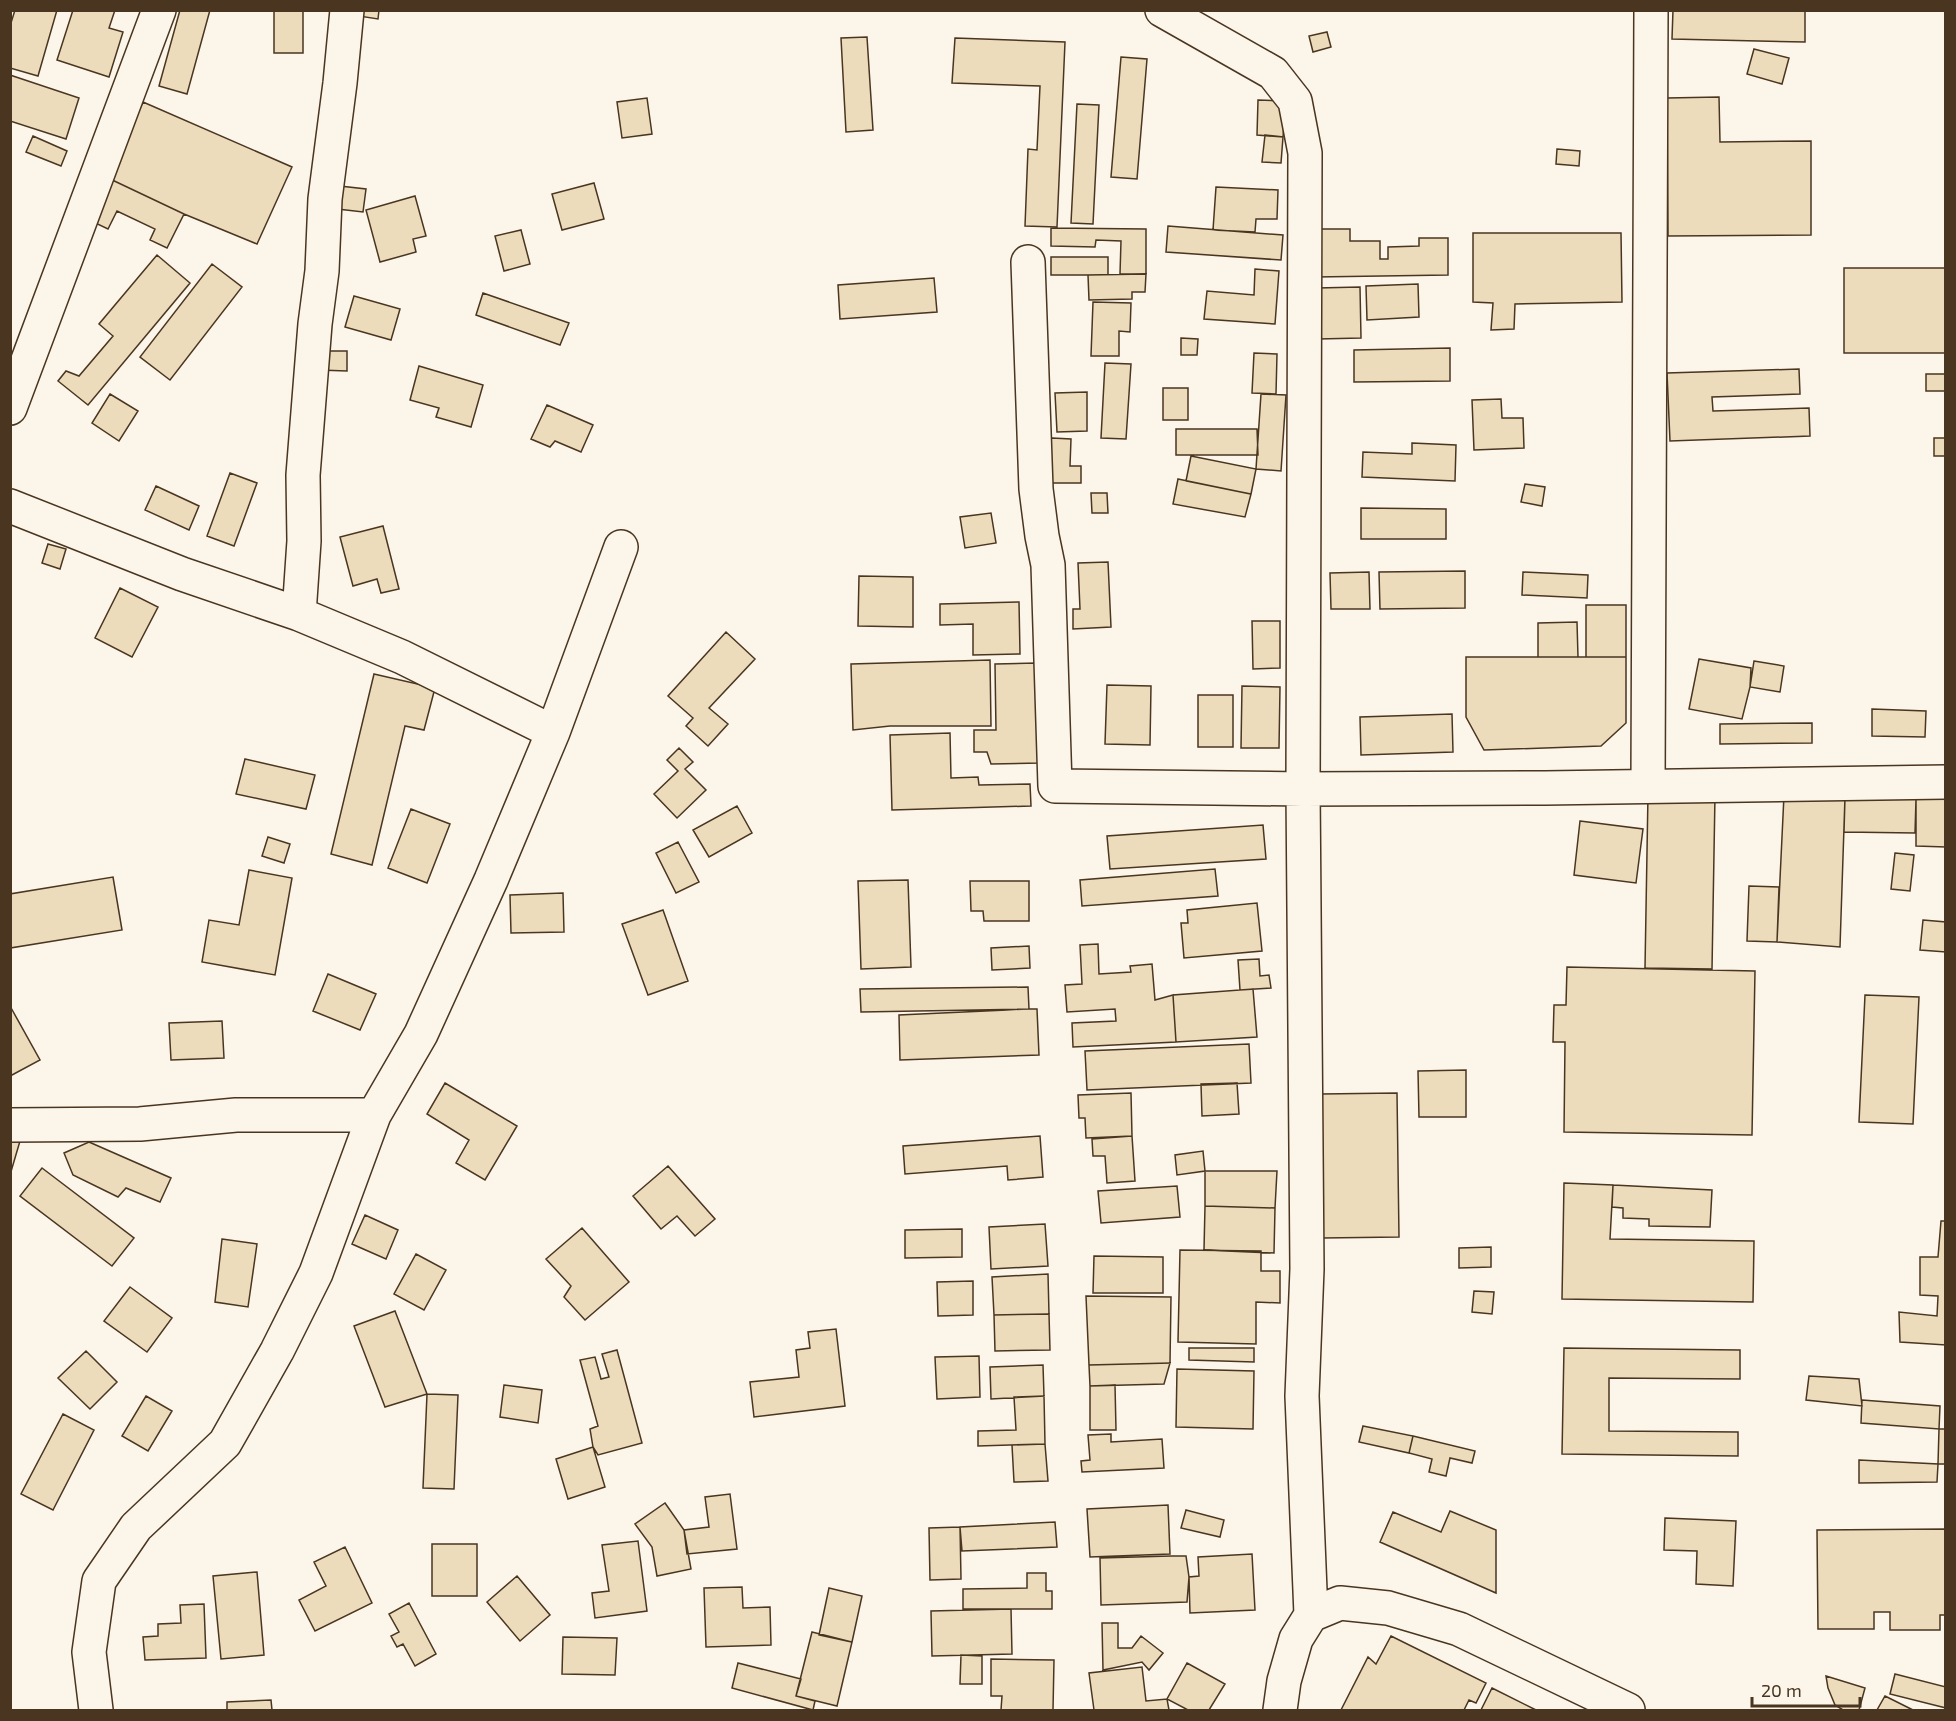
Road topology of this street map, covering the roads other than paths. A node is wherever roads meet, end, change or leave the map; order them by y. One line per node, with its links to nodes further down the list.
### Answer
1 (159, 10): 6 (street)
2 (347, 10): 9 (street)
3 (1162, 10): 13 (street)
4 (1651, 10): 12 (street)
5 (1028, 262): 13 (street)
6 (10, 408)
7 (10, 506): 9 (street)
8 (621, 547): 10 (street)
9 (299, 614): 10 (street)
10 (553, 732): 14 (street)
11 (1946, 782): 12 (street)
12 (1648, 786): 13 (street)
13 (1302, 789): 16 (street)
14 (374, 1115): 15 (street); 17 (street)
15 (10, 1125)
16 (1311, 1615): 18 (street); 19 (street)
17 (96, 1710)
18 (1280, 1710)
19 (1629, 1710)

